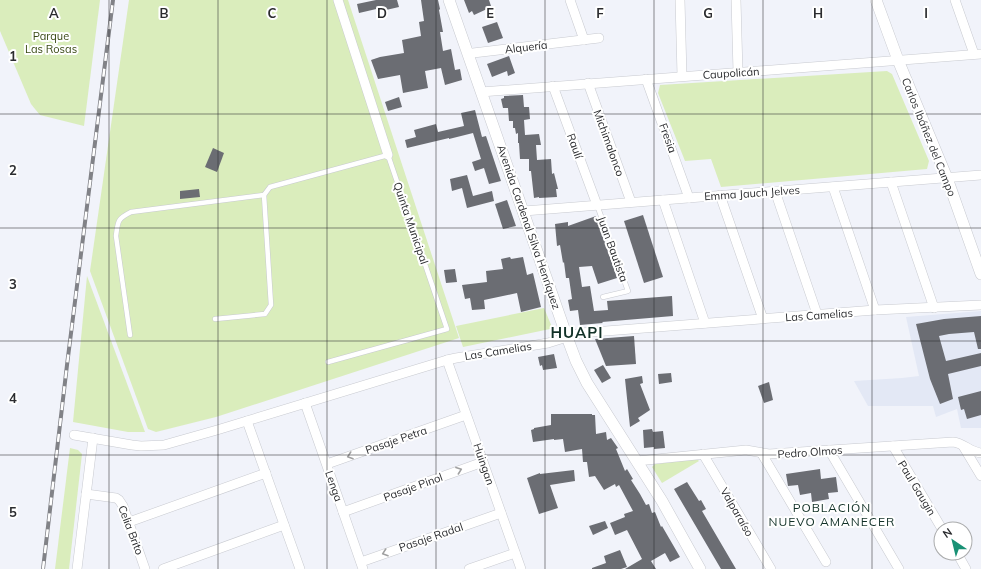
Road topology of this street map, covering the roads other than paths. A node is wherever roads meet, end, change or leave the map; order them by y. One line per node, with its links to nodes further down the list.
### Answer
1 (338, 0): 19 (street, Quinta Municipal)
2 (450, 0): 10 (street, Avenida Cardenal Silva Henríquez)
3 (570, 0): 9 (street)
4 (680, 0): 14 (street)
5 (736, 0): 13 (street)
6 (876, 0): 12 (street, Carlos Ibáñez del Campo)
7 (955, 0): 11 (street)
8 (599, 38): 9 (street, Alquería)
9 (584, 40): 10 (street, Alquería)
10 (468, 54): 18 (street, Avenida Cardenal Silva Henríquez)
11 (977, 54): 12 (street, Caupolicán)
12 (898, 60): 13 (street, Caupolicán); 21 (street, Carlos Ibáñez del Campo)
13 (738, 72): 14 (street, Caupolicán)
14 (682, 76): 15 (street, Caupolicán)
15 (646, 79): 16 (street, Caupolicán); 27 (street, Fresia)
16 (588, 83): 17 (street, Caupolicán); 29 (street, Michimalonco)
17 (553, 86): 18 (street, Caupolicán); 30 (street, Raulí)
18 (481, 92): 31 (street, Avenida Cardenal Silva Henríquez)
19 (388, 155): 25 (lane); 44 (lane, Quinta Municipal)
20 (981, 175): 21 (street, Emma Jauch Jelves)
21 (946, 178): 22 (street, Emma Jauch Jelves); 32 (street, Carlos Ibáñez del Campo)
22 (891, 182): 23 (street, Emma Jauch Jelves); 35 (street)
23 (832, 187): 24 (street, Emma Jauch Jelves); 36 (street)
24 (775, 191): 26 (street, Emma Jauch Jelves); 37 (street)
25 (264, 195): 38 (lane); 41 (lane)
26 (720, 196): 27 (street, Emma Jauch Jelves); 39 (street)
27 (689, 198): 28 (street, Emma Jauch Jelves)
28 (663, 200): 29 (street, Emma Jauch Jelves); 40 (street)
29 (631, 202): 30 (street, Emma Jauch Jelves)
30 (597, 205): 31 (street, Emma Jauch Jelves); 33 (lane, Juan Bautista)
31 (524, 211): 42 (street, Avenida Cardenal Silva Henríquez)
32 (981, 274)
33 (603, 297)
34 (981, 305): 35 (street, Las Camelias)
35 (934, 308): 36 (street, Las Camelias)
36 (875, 310): 37 (street, Las Camelias)
37 (818, 314): 39 (street, Las Camelias)
38 (215, 319)
39 (764, 319): 40 (street, Las Camelias)
40 (705, 322): 42 (street, Las Camelias)
41 (130, 335)
42 (567, 337): 43 (street, Las Camelias); 56 (street, Avenida Cardenal Silva Henríquez)
43 (447, 360): 45 (street, Las Camelias); 46 (street, Huingan)
44 (328, 362)
45 (305, 403): 47 (street, Las Camelias); 58 (street, Lenga)
46 (466, 415): 57 (street, Huingan); 58 (street, Pasaje Petra, one-way to 58)
47 (247, 421): 49 (street, Las Camelias); 59 (street)
48 (74, 435): 49 (street, Las Camelias)
49 (93, 438): 61 (street)
50 (892, 446): 51 (street, Pedro Olmos); 52 (street, Pedro Olmos); 64 (street, Paul Gaugin)
51 (963, 446): 53 (street, Pedro Olmos); 60 (street)
52 (829, 450): 55 (street, Pedro Olmos); 78 (street)
53 (981, 453)
54 (703, 454): 55 (street, Pedro Olmos); 56 (street, Pedro Olmos); 77 (street, Valparaíso)
55 (762, 454): 68 (street)
56 (637, 461): 76 (street, Avenida Cardenal Silva Henríquez)
57 (483, 462): 62 (street, Pasaje Pinol, one-way to 57); 63 (street, Huingan)
58 (327, 464): 62 (street, Lenga)
59 (266, 473): 65 (street); 66 (street)
60 (981, 476)
61 (86, 494): 65 (street, Celia Brito); 70 (street)
62 (344, 512): 69 (street, Lenga)
63 (501, 513): 67 (street, Huingan); 69 (street, Pasaje Radal, one-way to 69)
64 (937, 521)
65 (129, 522): 71 (street, Celia Brito)
66 (284, 525): 72 (street); 73 (street)
67 (515, 554): 74 (street); 75 (street, Huingan)
68 (826, 562)
69 (362, 565)
70 (77, 569)
71 (145, 569)
72 (163, 569)
73 (300, 569)
74 (470, 569)
75 (521, 569)
76 (700, 569)
77 (770, 569)
78 (899, 569)

